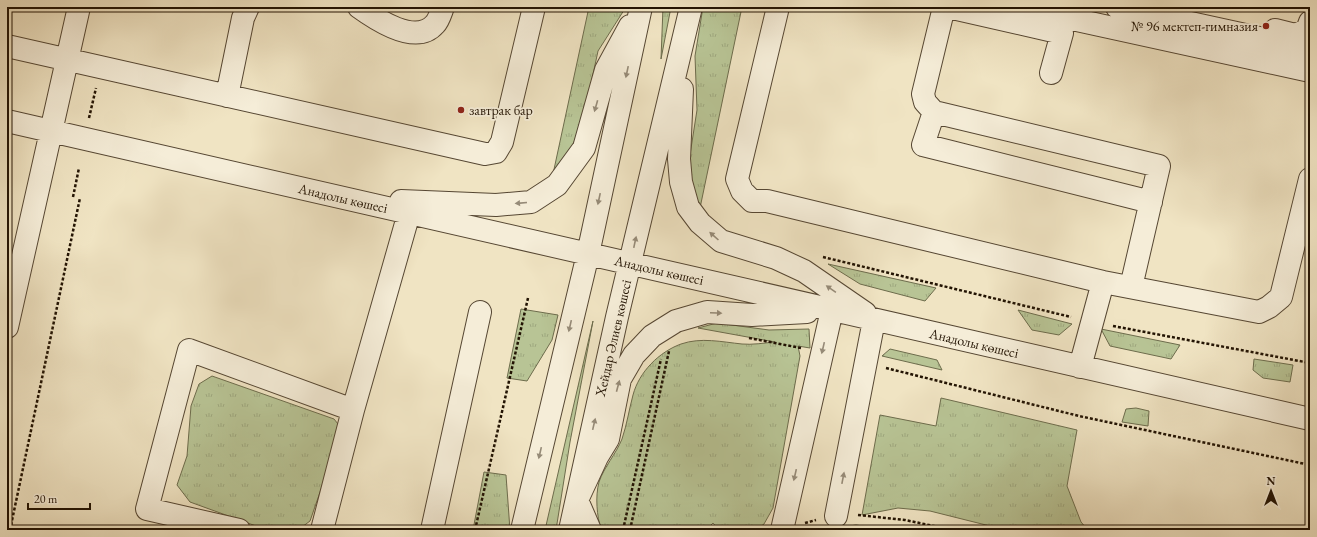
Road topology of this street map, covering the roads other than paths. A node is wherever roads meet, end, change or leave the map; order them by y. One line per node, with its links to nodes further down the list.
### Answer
1 (78, 7): 18 (street)
2 (248, 7): 21 (street)
3 (359, 7): 4 (street)
4 (443, 7)
5 (534, 7): 21 (street)
6 (640, 7): 26 (street, one-way to 26); 29 (street, one-way to 29)
7 (691, 7): 15 (street, Хейдар Әлиев көшесі)
8 (778, 7): 31 (street)
9 (944, 7): 22 (street)
10 (948, 7): 20 (street)
11 (1017, 7): 19 (street)
12 (1117, 7): 17 (street)
13 (1172, 7): 14 (street)
14 (1310, 22)
15 (684, 40): 30 (street, Хейдар Әлиев көшесі, one-way to 15); 35 (street, one-way to 15)
16 (7, 46): 18 (street)
17 (1310, 49)
18 (66, 60): 21 (street); 24 (street)
19 (1310, 71)
20 (1051, 73)
21 (227, 96)
22 (934, 112): 27 (street); 27 (street)
23 (7, 121): 24 (street, Анадолы көшесі)
24 (50, 131): 26 (street, Анадолы көшесі); 36 (street)
25 (1310, 179): 32 (street)
26 (346, 199): 28 (street, Анадолы көшесі)
27 (1151, 202): 32 (street)
28 (409, 213): 29 (street, Анадолы көшесі); 38 (street)
29 (588, 254): 30 (street, Анадолы көшесі); 46 (street, one-way to 46)
30 (630, 264): 33 (street, Анадолы көшесі); 40 (street, Хейдар Әлиев көшесі, one-way to 30)
31 (1102, 282): 32 (street); 37 (street)
32 (1130, 287)
33 (832, 310): 35 (street, Анадолы көшесі); 40 (street, one-way to 33); 42 (street, one-way to 42)
34 (480, 312): 45 (street)
35 (874, 320): 37 (street, Анадолы көшесі); 41 (street, one-way to 35)
36 (7, 327)
37 (1080, 367): 39 (street, Анадолы көшесі)
38 (352, 410): 43 (street); 44 (street)
39 (1310, 419)
40 (577, 500): 47 (street, Хейдар Әлиев көшесі); 48 (street)
41 (836, 516)
42 (792, 527)
43 (238, 530)
44 (322, 530)
45 (432, 530)
46 (522, 530)
47 (570, 530)
48 (590, 530)

